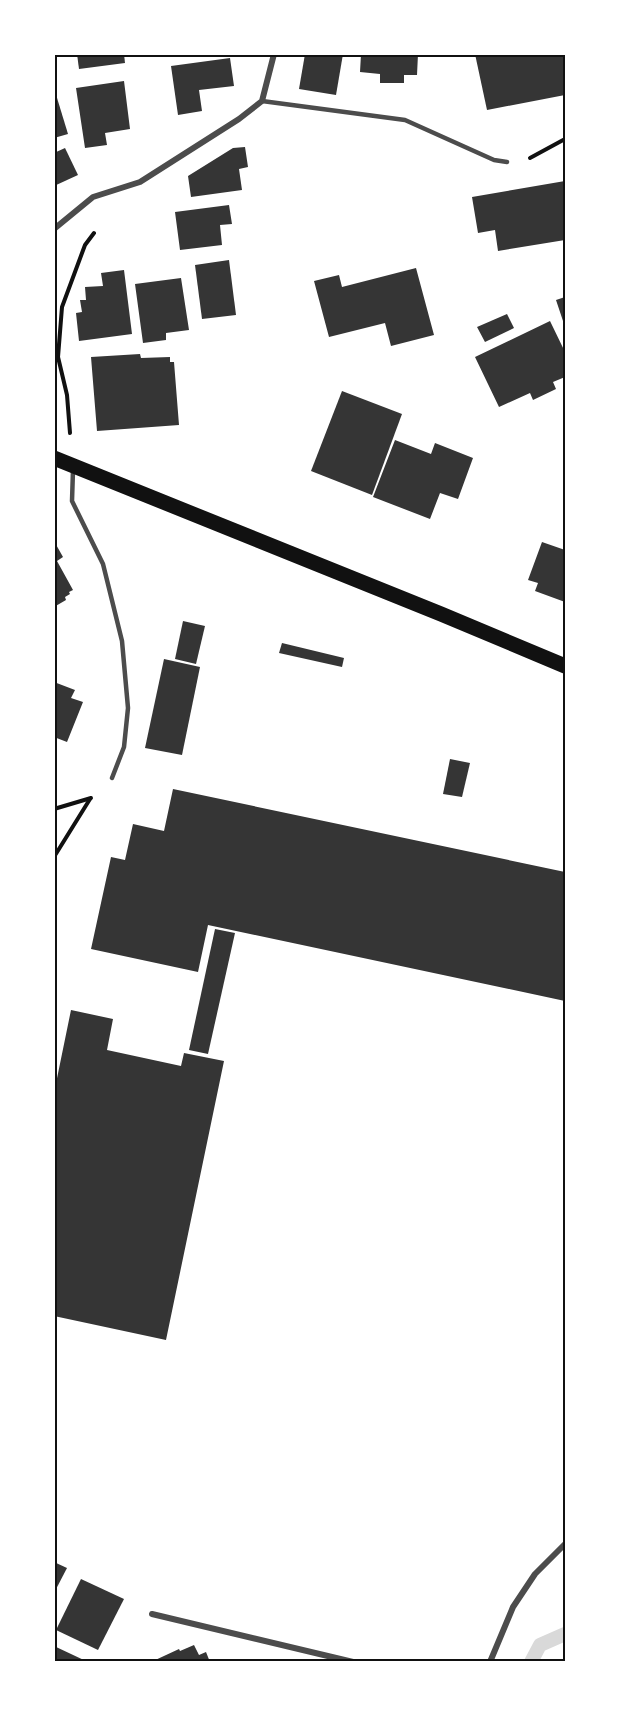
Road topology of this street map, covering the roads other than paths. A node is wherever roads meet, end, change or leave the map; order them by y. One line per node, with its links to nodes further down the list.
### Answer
1 (274, 54): 2 (street)
2 (261, 101): 3 (lane); 4 (street)
3 (507, 162)
4 (54, 229)
5 (54, 458): 6 (main road)
6 (73, 466): 7 (main road); 8 (lane)
7 (565, 666)
8 (112, 778)
9 (565, 1544): 12 (street)
10 (152, 1614): 11 (street)
11 (353, 1662)
12 (490, 1662)

